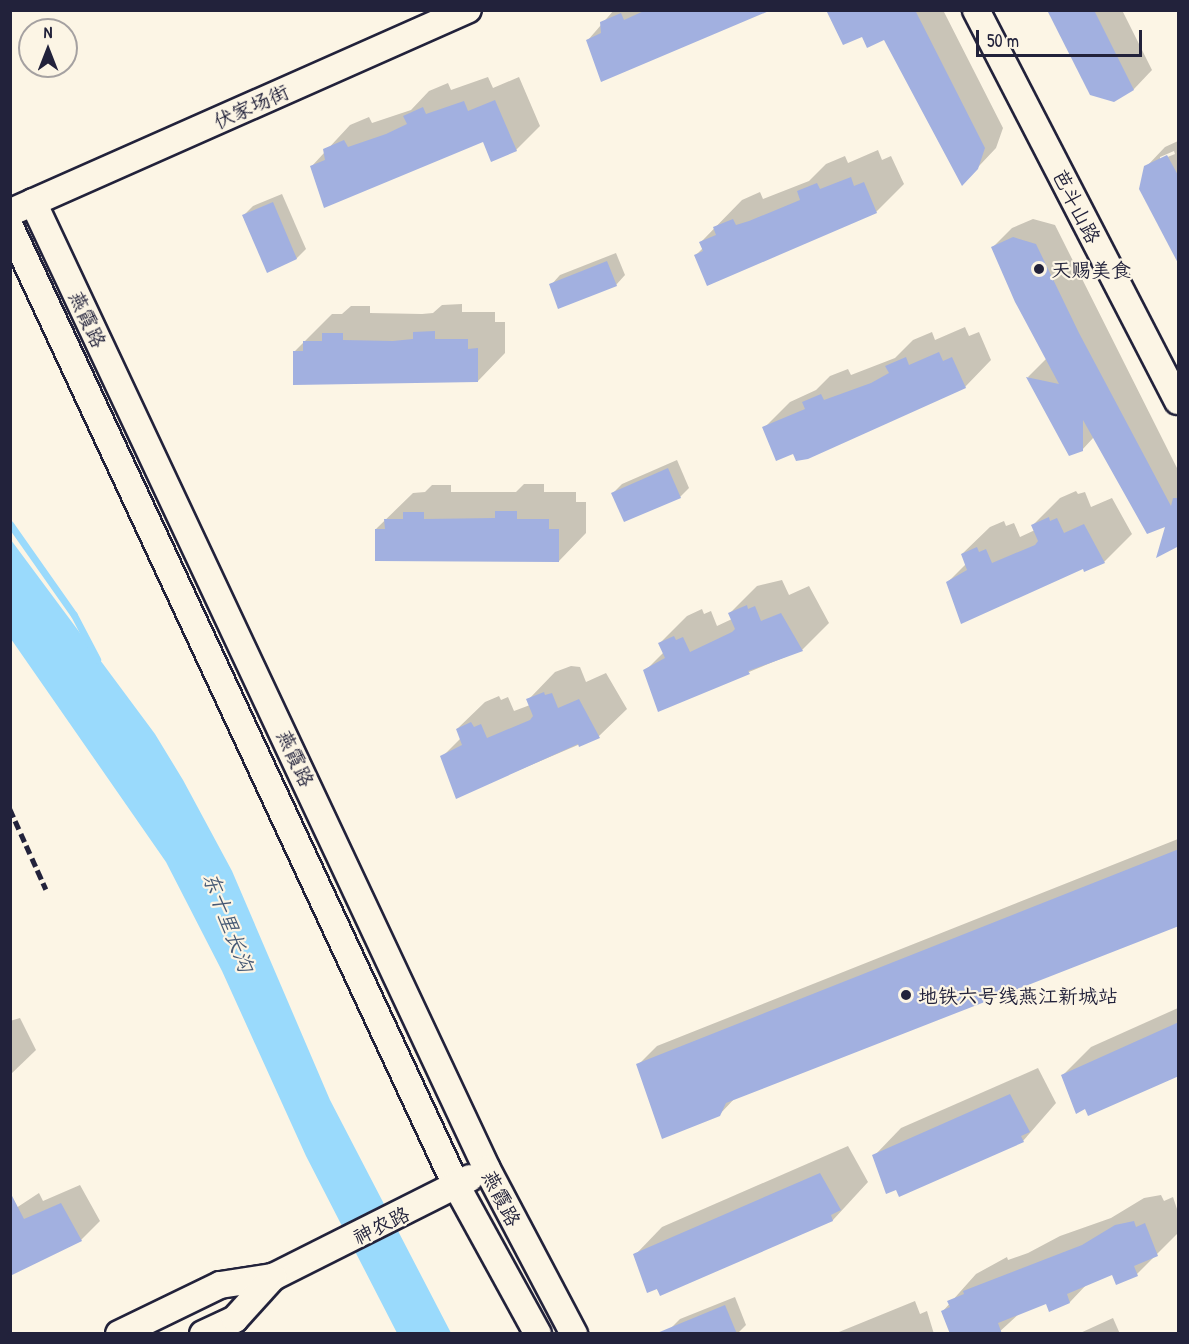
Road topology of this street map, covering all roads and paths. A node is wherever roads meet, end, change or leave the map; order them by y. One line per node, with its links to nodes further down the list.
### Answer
1 (468, 10): 3 (street, 伏家场街)
2 (976, 10): 5 (street, 芭斗山路)
3 (22, 207): 6 (street, 燕霞路)
4 (10, 227): 7 (street, 燕霞路)
5 (1179, 401)
6 (487, 1169): 7 (street, 神农路); 12 (street, 燕霞路)
7 (456, 1185): 8 (street, 神农路); 11 (street, 燕霞路)
8 (273, 1277): 9 (street, 神农路); 10 (street, 神农路)
9 (119, 1334)
10 (203, 1334)
11 (538, 1334)
12 (574, 1334)

